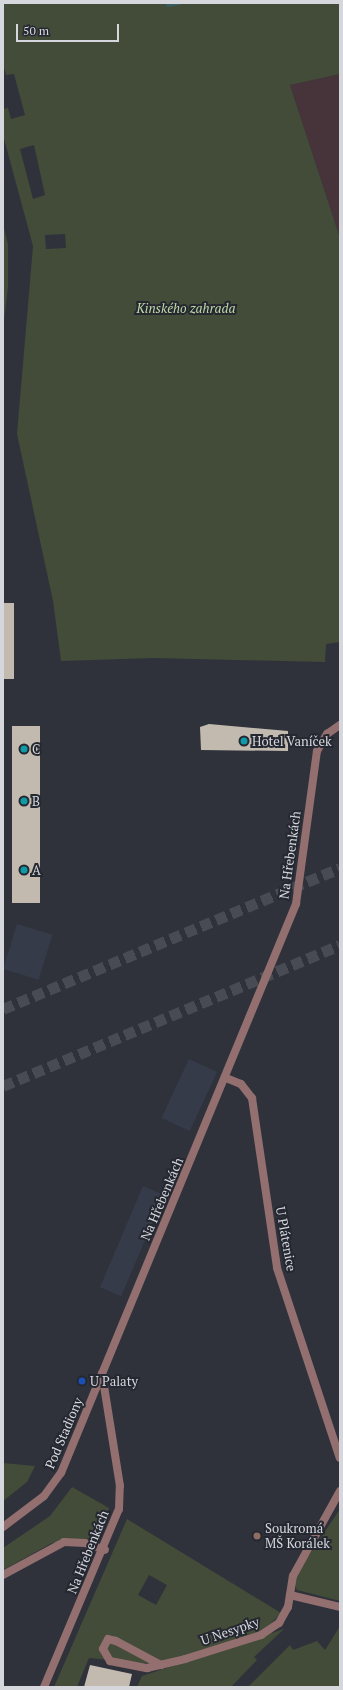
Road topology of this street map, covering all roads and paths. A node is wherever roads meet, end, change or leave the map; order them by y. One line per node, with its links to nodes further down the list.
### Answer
1 (340, 725): 2 (street, Na Hřebenkách)
2 (226, 1078): 3 (street, Na Hřebenkách); 4 (street, U Plátenice)
3 (102, 1373): 6 (street, Pod Stadiony); 7 (street, Na Hřebenkách)
4 (340, 1458)
5 (340, 1492): 9 (street, U Nesypky)
6 (3, 1527)
7 (105, 1550): 8 (street); 12 (street, Na Hřebenkách)
8 (3, 1575)
9 (290, 1595): 10 (street); 11 (street, U Nesypky)
10 (340, 1607)
11 (161, 1665): 11 (street, U Nesypky)
12 (44, 1687)

